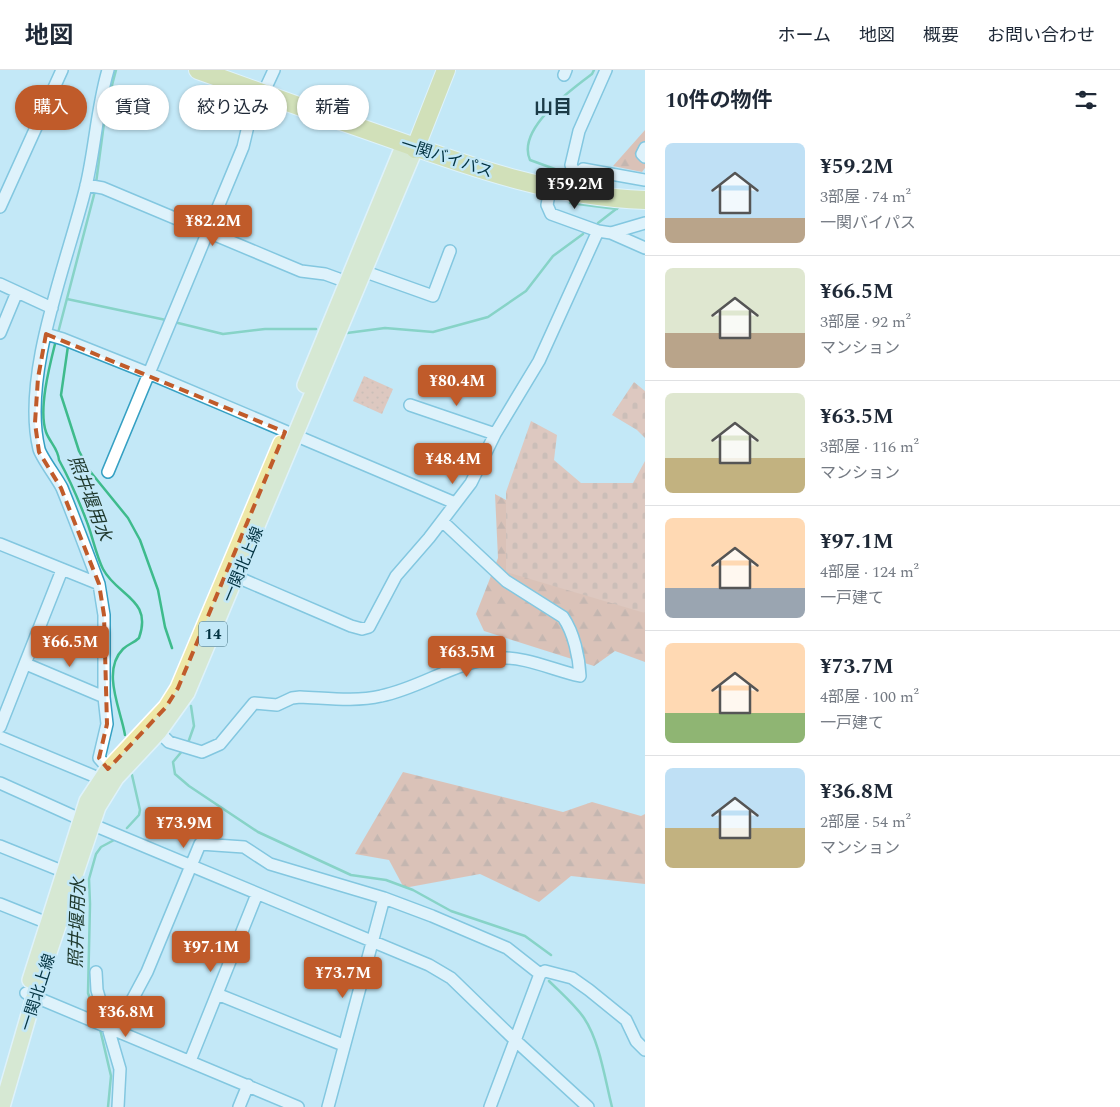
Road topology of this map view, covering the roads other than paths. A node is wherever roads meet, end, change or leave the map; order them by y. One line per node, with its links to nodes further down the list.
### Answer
1 (62, 70): 17 (street)
2 (108, 70): 14 (street)
3 (198, 70): 8 (highway, 一関バイパス)
4 (231, 70): 8 (highway, 一関バイパス)
5 (433, 70): 9 (highway)
6 (446, 70): 9 (highway)
7 (606, 70): 13 (street)
8 (268, 82): 9 (highway, 一関バイパス); 19 (street)
9 (411, 141): 13 (highway, 一関バイパス); 24 (main road, 一関北上線 / 14); 25 (main road, 一関北上線 / 14)
10 (645, 148): 11 (street)
11 (645, 156)
12 (645, 180): 13 (street)
13 (564, 182): 15 (highway, 一関バイパス); 16 (highway, 一関バイパス); 20 (street)
14 (86, 185): 19 (street); 28 (street)
15 (645, 193)
16 (645, 200)
17 (0, 207)
18 (645, 223): 21 (street)
19 (208, 230): 25 (street); 31 (street)
20 (598, 231): 21 (street); 34 (street)
21 (611, 233): 22 (street)
22 (645, 248)
23 (450, 251): 24 (street)
24 (363, 271): 33 (main road, 一関北上線 / 14)
25 (347, 282): 33 (main road, 一関北上線 / 14)
26 (0, 284): 27 (street)
27 (17, 292): 28 (street); 29 (street)
28 (52, 308): 30 (street)
29 (0, 333)
30 (46, 334): 31 (street); 41 (street)
31 (148, 374): 33 (street); 35 (street)
32 (410, 405): 34 (street)
33 (290, 434): 36 (street); 40 (main road, 一関北上線 / 14)
34 (495, 434): 36 (street)
35 (108, 472)
36 (456, 503): 37 (street)
37 (442, 522): 40 (street); 45 (street)
38 (0, 544): 39 (street)
39 (62, 570): 41 (street); 42 (street)
40 (231, 575): 45 (main road, 一関北上線 / 14)
41 (99, 584): 43 (street)
42 (26, 664): 43 (street); 44 (street)
43 (104, 697): 47 (street)
44 (0, 728)
45 (155, 728): 47 (main road, 一関北上線 / 14)
46 (0, 736): 47 (street)
47 (108, 775): 49 (main road, 一関北上線 / 14)
48 (0, 783): 49 (street)
49 (85, 822): 51 (street); 52 (main road, 一関北上線 / 14)
50 (0, 846): 52 (street)
51 (191, 866): 53 (street); 54 (street); 62 (street)
52 (70, 874): 56 (main road, 一関北上線 / 14)
53 (257, 894): 57 (street); 60 (street)
54 (384, 898): 57 (street); 59 (street)
55 (0, 904): 56 (street)
56 (53, 926): 61 (main road, 一関北上線 / 14)
57 (372, 942): 63 (street); 64 (street)
58 (96, 972): 62 (street)
59 (540, 974): 63 (street); 65 (street)
60 (217, 994): 64 (street); 66 (street)
61 (30, 995): 62 (street); 67 (main road, 一関北上線 / 14); 69 (main road, 一関北上線 / 14)
62 (110, 1030): 66 (street); 70 (street)
63 (516, 1041): 74 (street); 75 (street)
64 (343, 1045): 73 (street)
65 (645, 1050)
66 (190, 1061): 68 (street)
67 (0, 1080)
68 (248, 1086): 71 (street); 72 (street)
69 (2, 1107)
70 (118, 1107)
71 (239, 1107)
72 (298, 1107)
73 (328, 1107)
74 (490, 1107)
75 (588, 1107)

